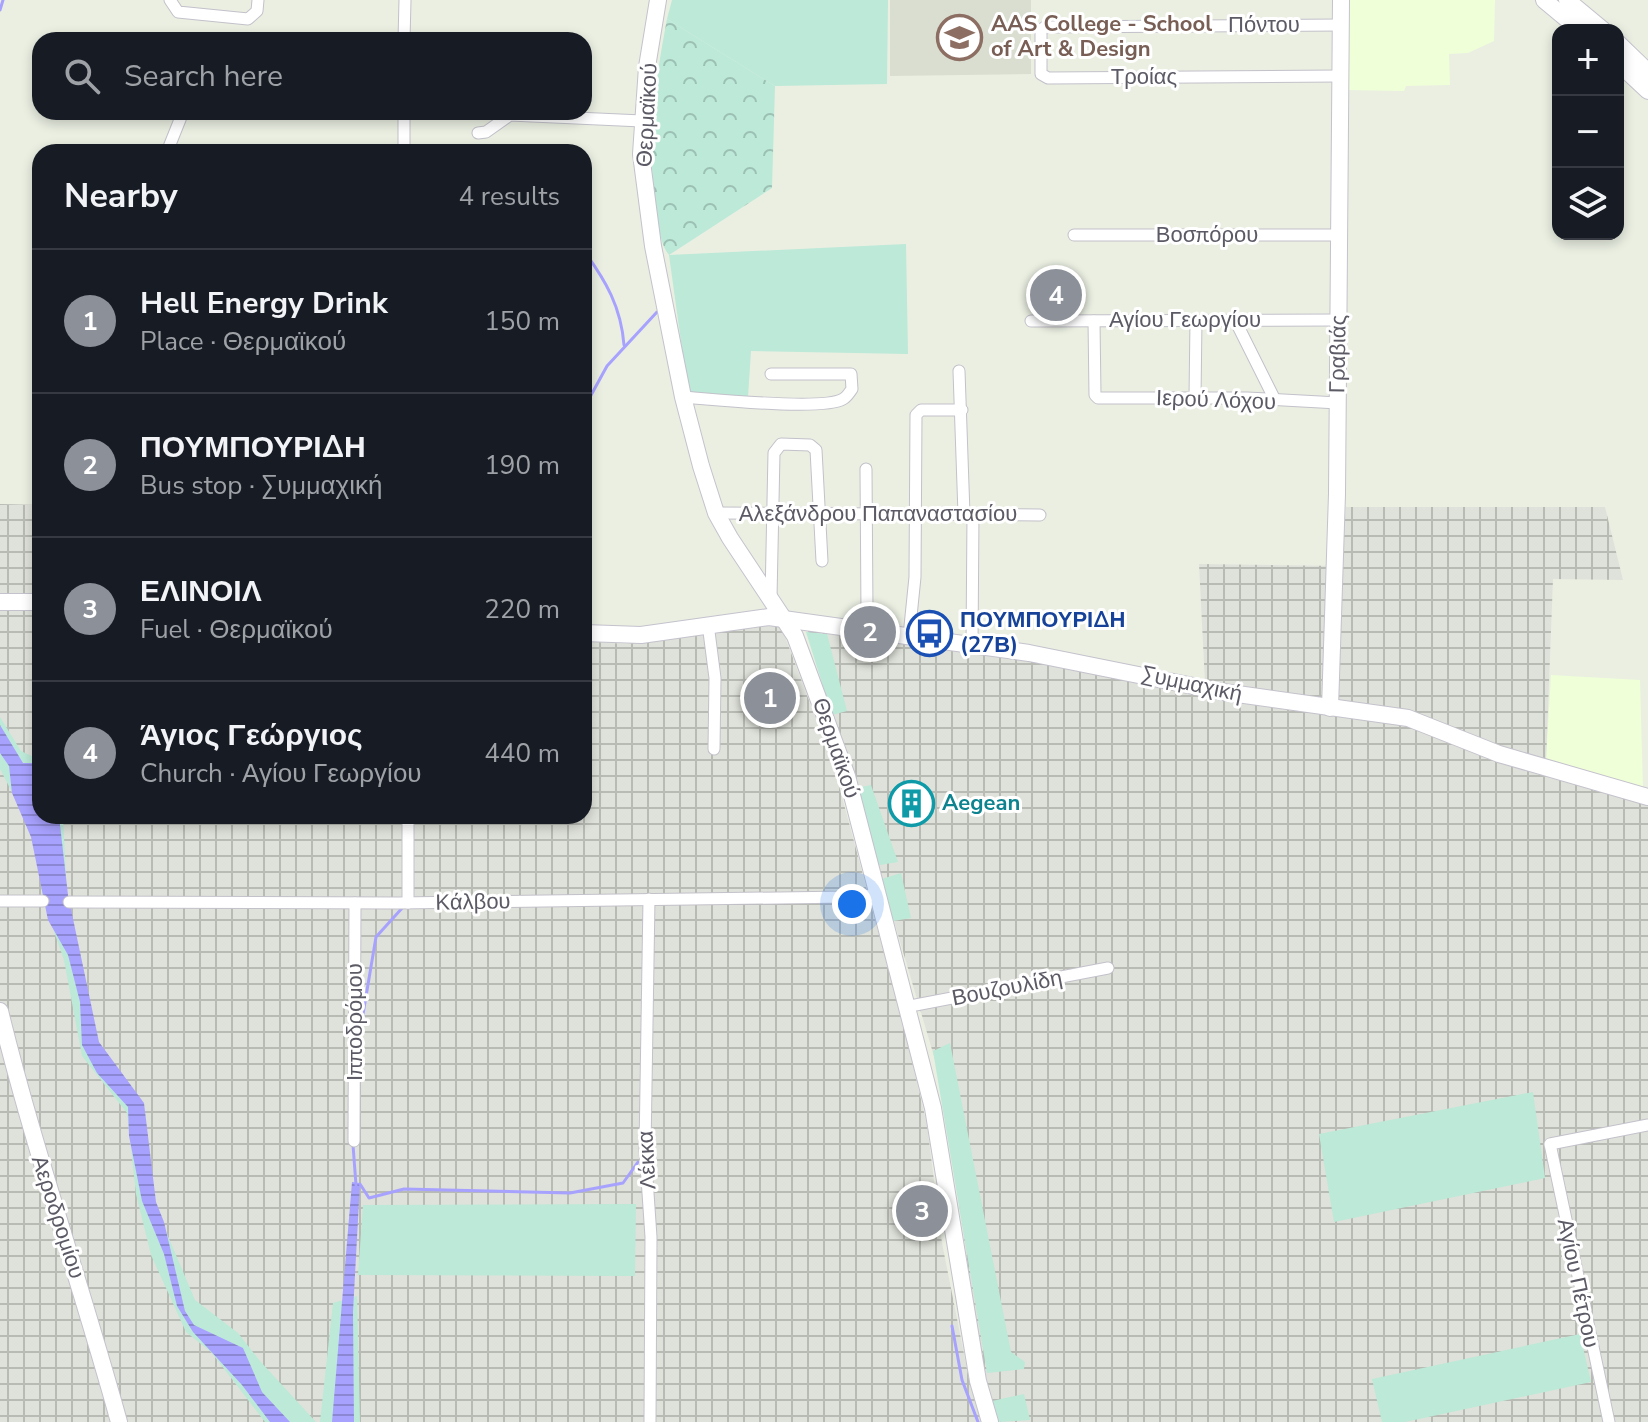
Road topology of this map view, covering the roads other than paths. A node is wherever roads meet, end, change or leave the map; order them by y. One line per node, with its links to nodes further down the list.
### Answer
1 (170, 0): 2 (street)
2 (258, 0)
3 (405, 0): 11 (street)
4 (658, 0): 22 (street, Θερμαϊκού)
5 (1341, 0): 10 (street, Γραβιάς)
6 (1544, 0): 8 (street)
7 (1567, 0): 9 (street)
8 (1573, 24)
9 (1596, 24)
10 (1341, 25): 15 (street, Γραβιάς); 16 (street, Πόντου)
11 (404, 32)
12 (1624, 49): 14 (street)
13 (1624, 69): 17 (street)
14 (1648, 72)
15 (1340, 76): 16 (street, Τροίας); 27 (street, Γραβιάς)
16 (1044, 78)
17 (1648, 91)
18 (592, 119): 22 (street)
19 (180, 120): 24 (street)
20 (404, 120): 25 (street)
21 (503, 120): 23 (street)
22 (642, 121): 35 (street, Θερμαϊκού)
23 (478, 133)
24 (170, 144)
25 (404, 144)
26 (1074, 235): 27 (street, Βοσπόρου)
27 (1340, 235): 30 (street, Γραβιάς)
28 (1196, 320): 29 (street, Αγίου Γεωργίου); 32 (street, Αγίου Γεωργίου); 36 (street)
29 (1235, 320): 30 (street, Αγίου Γεωργίου); 37 (street)
30 (1339, 320): 38 (street, Γραβιάς)
31 (1031, 321): 32 (street, Αγίου Γεωργίου)
32 (1094, 321): 36 (street, Ιερού Λόχου)
33 (959, 371): 39 (street)
34 (771, 374): 35 (street)
35 (683, 397): 41 (street, Θερμαϊκού)
36 (1195, 397): 37 (street, Ιερού Λόχου)
37 (1275, 400): 38 (street, Ιερού Λόχου)
38 (1338, 403): 58 (street, Γραβιάς)
39 (962, 410): 45 (street); 46 (street)
40 (866, 469): 44 (street)
41 (716, 513): 42 (street, Αλεξάνδρου Παπαναστασίου); 49 (street, Θερμαϊκού)
42 (771, 513): 43 (street, Αλεξάνδρου Παπαναστασίου); 43 (street); 49 (street)
43 (820, 513): 44 (street, Αλεξάνδρου Παπαναστασίου); 48 (street)
44 (866, 513): 45 (street, Αλεξάνδρου Παπαναστασίου); 54 (street)
45 (915, 513): 46 (street, Αλεξάνδρου Παπαναστασίου); 56 (street)
46 (968, 514): 47 (street, Αλεξάνδρου Παπαναστασίου); 57 (street)
47 (1040, 515)
48 (822, 561)
49 (771, 598): 52 (street, Θερμαϊκού)
50 (0, 602): 51 (street)
51 (32, 602)
52 (784, 618): 53 (street, Συμμαχική); 54 (street, Συμμαχική); 62 (street, Θερμαϊκού)
53 (708, 624): 55 (street, Συμμαχική); 59 (street)
54 (863, 629): 56 (street, Συμμαχική)
55 (592, 633)
56 (909, 636): 57 (street, Συμμαχική)
57 (972, 645): 58 (street, Συμμαχική)
58 (1330, 708): 60 (street, Συμμαχική)
59 (714, 749)
60 (1648, 797)
61 (408, 824): 68 (street)
62 (876, 895): 63 (street, Κάλβου); 70 (street, Θερμαϊκού)
63 (649, 899): 68 (street, Κάλβου); 75 (street, Λέκκα)
64 (0, 901): 65 (street)
65 (43, 901)
66 (69, 902): 67 (street, Κάλβου)
67 (355, 903): 68 (street, Κάλβου); 73 (street, Ιπποδρόμου)
68 (408, 903)
69 (1108, 968): 70 (street, Βουζουλίδη)
70 (905, 1007): 76 (street, Θερμαϊκού)
71 (0, 1011): 74 (street, Αεροδρομίου)
72 (1648, 1125): 77 (street, Αγίου Πέτρου)
73 (354, 1141)
74 (119, 1422)
75 (650, 1422)
76 (990, 1422)
77 (1609, 1422)

